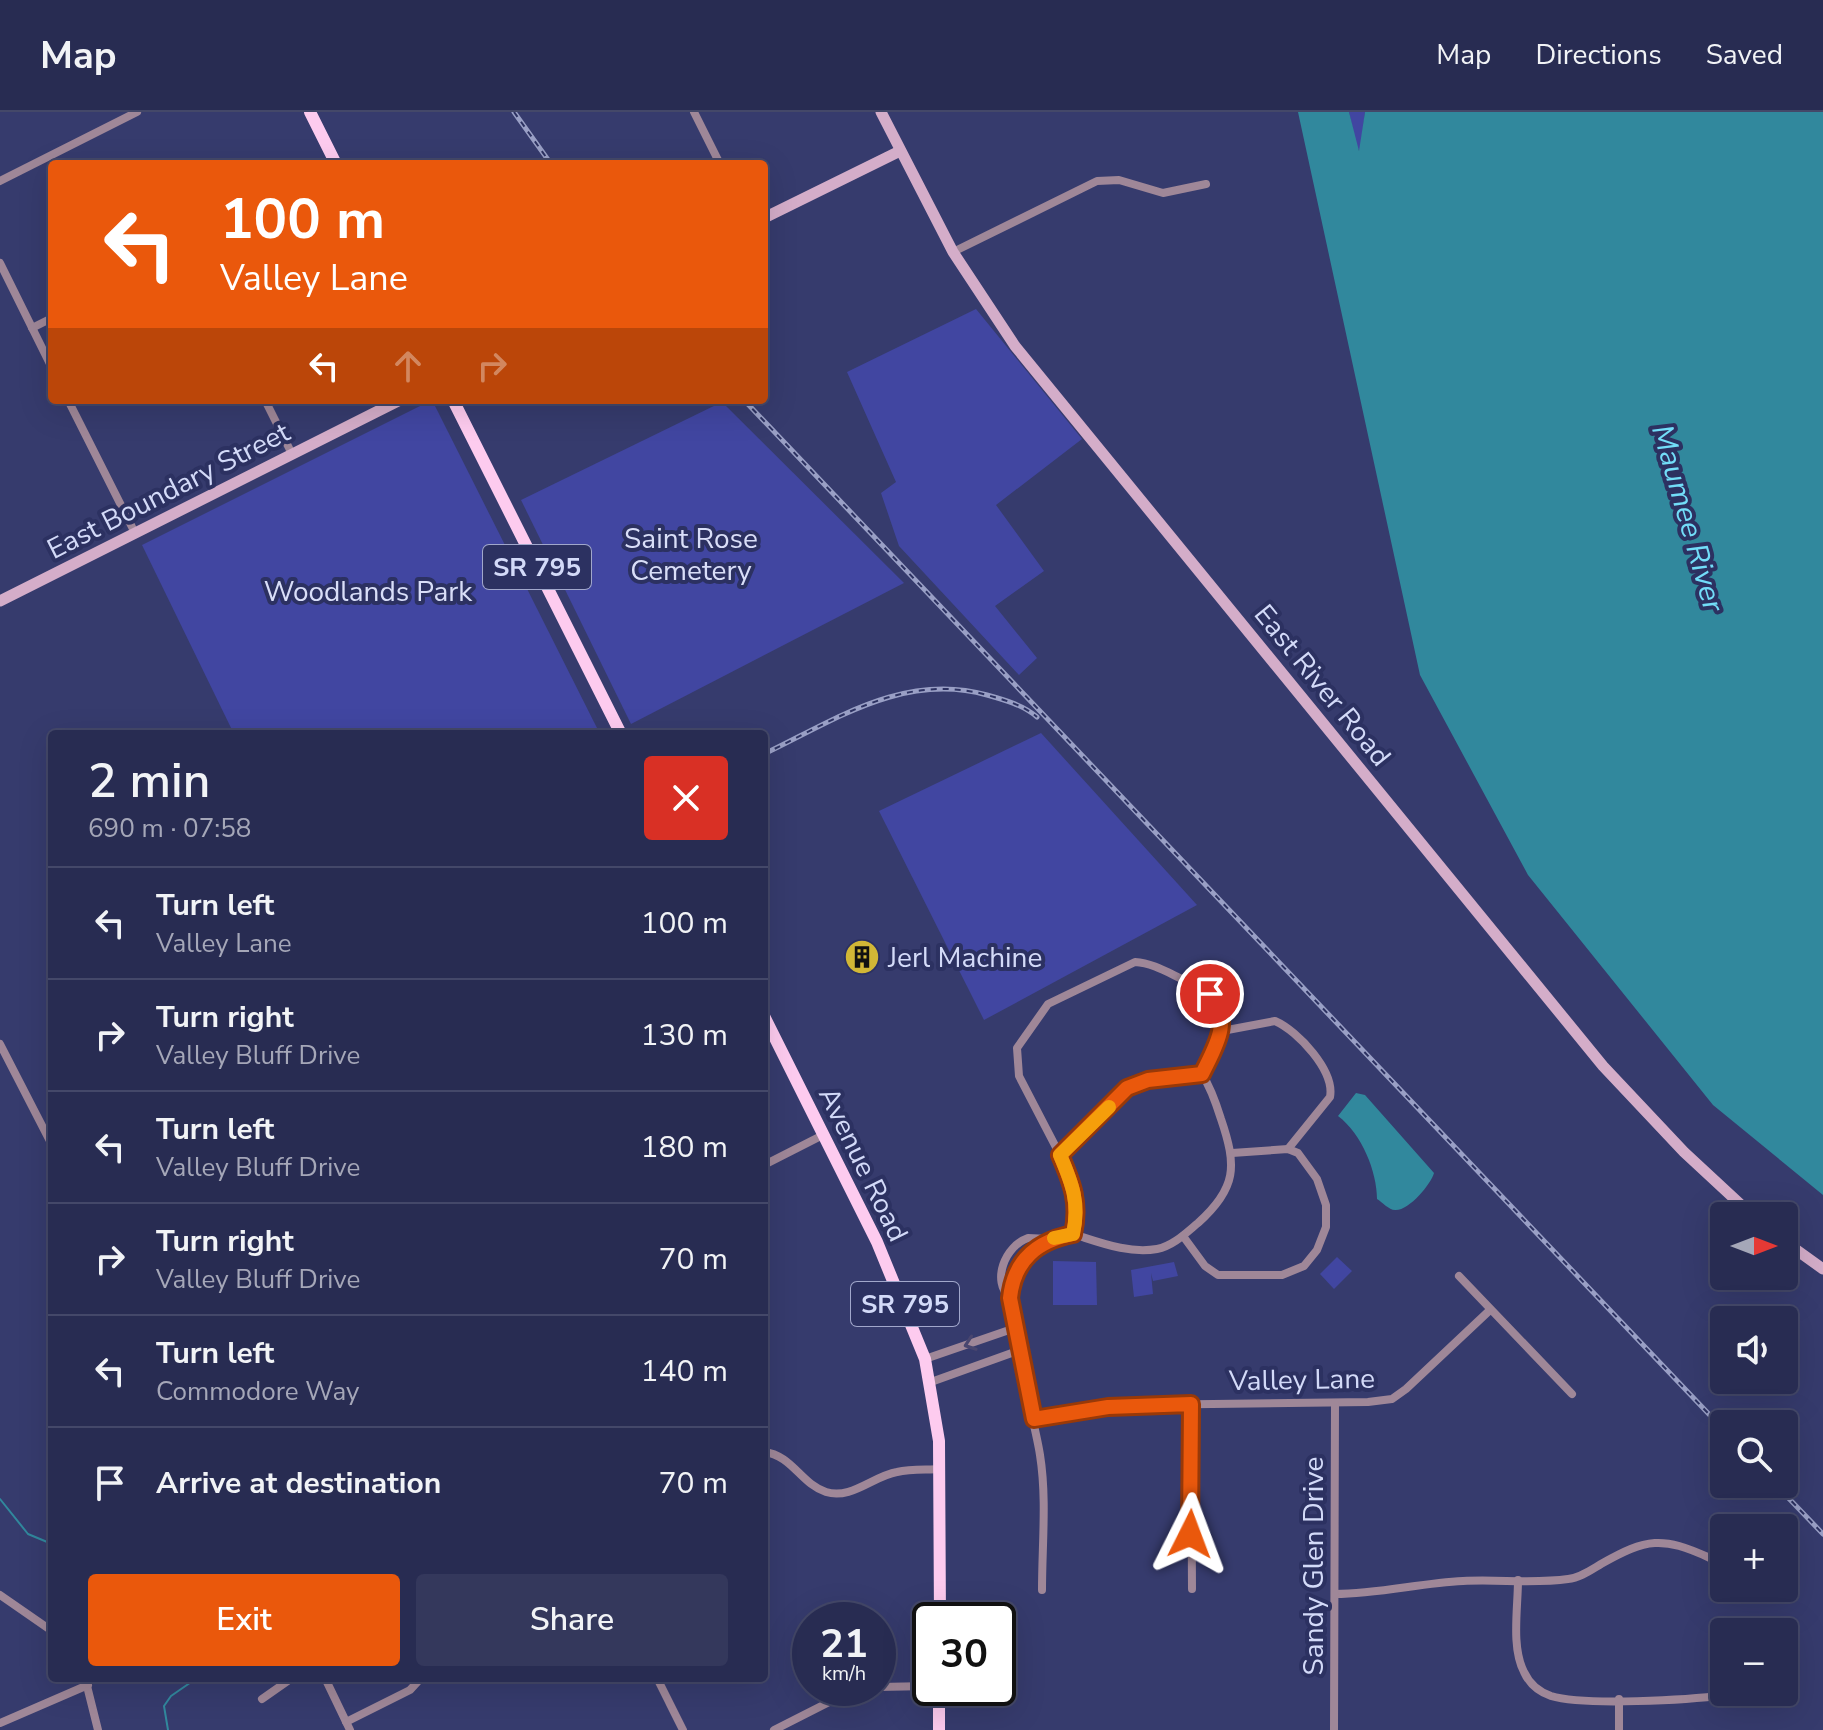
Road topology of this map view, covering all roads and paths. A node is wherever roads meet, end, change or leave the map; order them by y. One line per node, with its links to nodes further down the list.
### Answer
1 (137, 112): 5 (street)
2 (310, 112): 7 (main road)
3 (694, 112): 8 (street)
4 (881, 112): 6 (main road, East River Road)
5 (117, 116): 9 (street)
6 (900, 151): 11 (main road); 12 (main road, East River Road)
7 (334, 160)
8 (718, 160)
9 (0, 181)
10 (1206, 184): 12 (street)
11 (768, 216)
12 (953, 252): 35 (main road, East River Road)
13 (0, 263): 15 (street)
14 (48, 320): 15 (street)
15 (32, 328): 16 (street)
16 (48, 360)
17 (70, 404): 22 (street)
18 (267, 404): 21 (street)
19 (392, 404): 21 (main road, East Boundary Street)
20 (455, 404): 24 (main road, SR 795)
21 (292, 454): 22 (main road, East Boundary Street)
22 (135, 533): 23 (main road, East Boundary Street)
23 (0, 601)
24 (619, 730)
25 (768, 1024): 29 (main road, Avenue Road / SR 795)
26 (1222, 1031): 28 (street); 31 (street); 33 (street)
27 (0, 1044): 30 (street)
28 (1202, 1074): 32 (street); 33 (street)
29 (823, 1135): 34 (street); 46 (main road, Avenue Road / SR 795)
30 (48, 1137)
31 (1288, 1149): 32 (street); 37 (street)
32 (1232, 1153): 37 (street)
33 (1060, 1155): 36 (street)
34 (768, 1163)
35 (1738, 1202)
36 (1073, 1234): 37 (street); 38 (street)
37 (1183, 1236)
38 (1050, 1239): 42 (street); 42 (street)
39 (1798, 1251): 40 (main road)
40 (1823, 1269)
41 (1459, 1276): 43 (street)
42 (1010, 1298): 44 (street)
43 (1490, 1310): 48 (street); 49 (street, Valley Lane)
44 (1015, 1328): 45 (street); 46 (street, one-way to 46)
45 (1020, 1350): 47 (street); 51 (street)
46 (925, 1359): 47 (main road, Avenue Road / SR 795)
47 (931, 1382): 53 (main road, Avenue Road / SR 795)
48 (1572, 1394)
49 (1335, 1403): 50 (street, Valley Lane); 58 (street, Sandy Glen Drive)
50 (1191, 1404): 51 (street, Valley Lane); 56 (street)
51 (1034, 1419): 57 (street)
52 (768, 1453): 53 (street)
53 (940, 1469): 60 (main road, Avenue Road / SR 795)
54 (1710, 1558): 55 (street)
55 (1518, 1580): 58 (street); 70 (street)
56 (1192, 1589)
57 (1042, 1590)
58 (1335, 1594): 79 (street, Sandy Glen Drive)
59 (0, 1595): 61 (street)
60 (940, 1602)
61 (48, 1628)
62 (84, 1682): 73 (street)
63 (86, 1682): 75 (street)
64 (286, 1682): 69 (street)
65 (327, 1682): 74 (street)
66 (417, 1682): 74 (street)
67 (659, 1682): 76 (street)
68 (1710, 1697): 70 (street)
69 (262, 1699)
70 (1619, 1699): 80 (street)
71 (821, 1706): 77 (street)
72 (939, 1706): 78 (main road)
73 (0, 1723)
74 (348, 1726)
75 (98, 1730)
76 (683, 1730)
77 (774, 1730)
78 (939, 1730)
79 (1334, 1730)
80 (1619, 1730)

